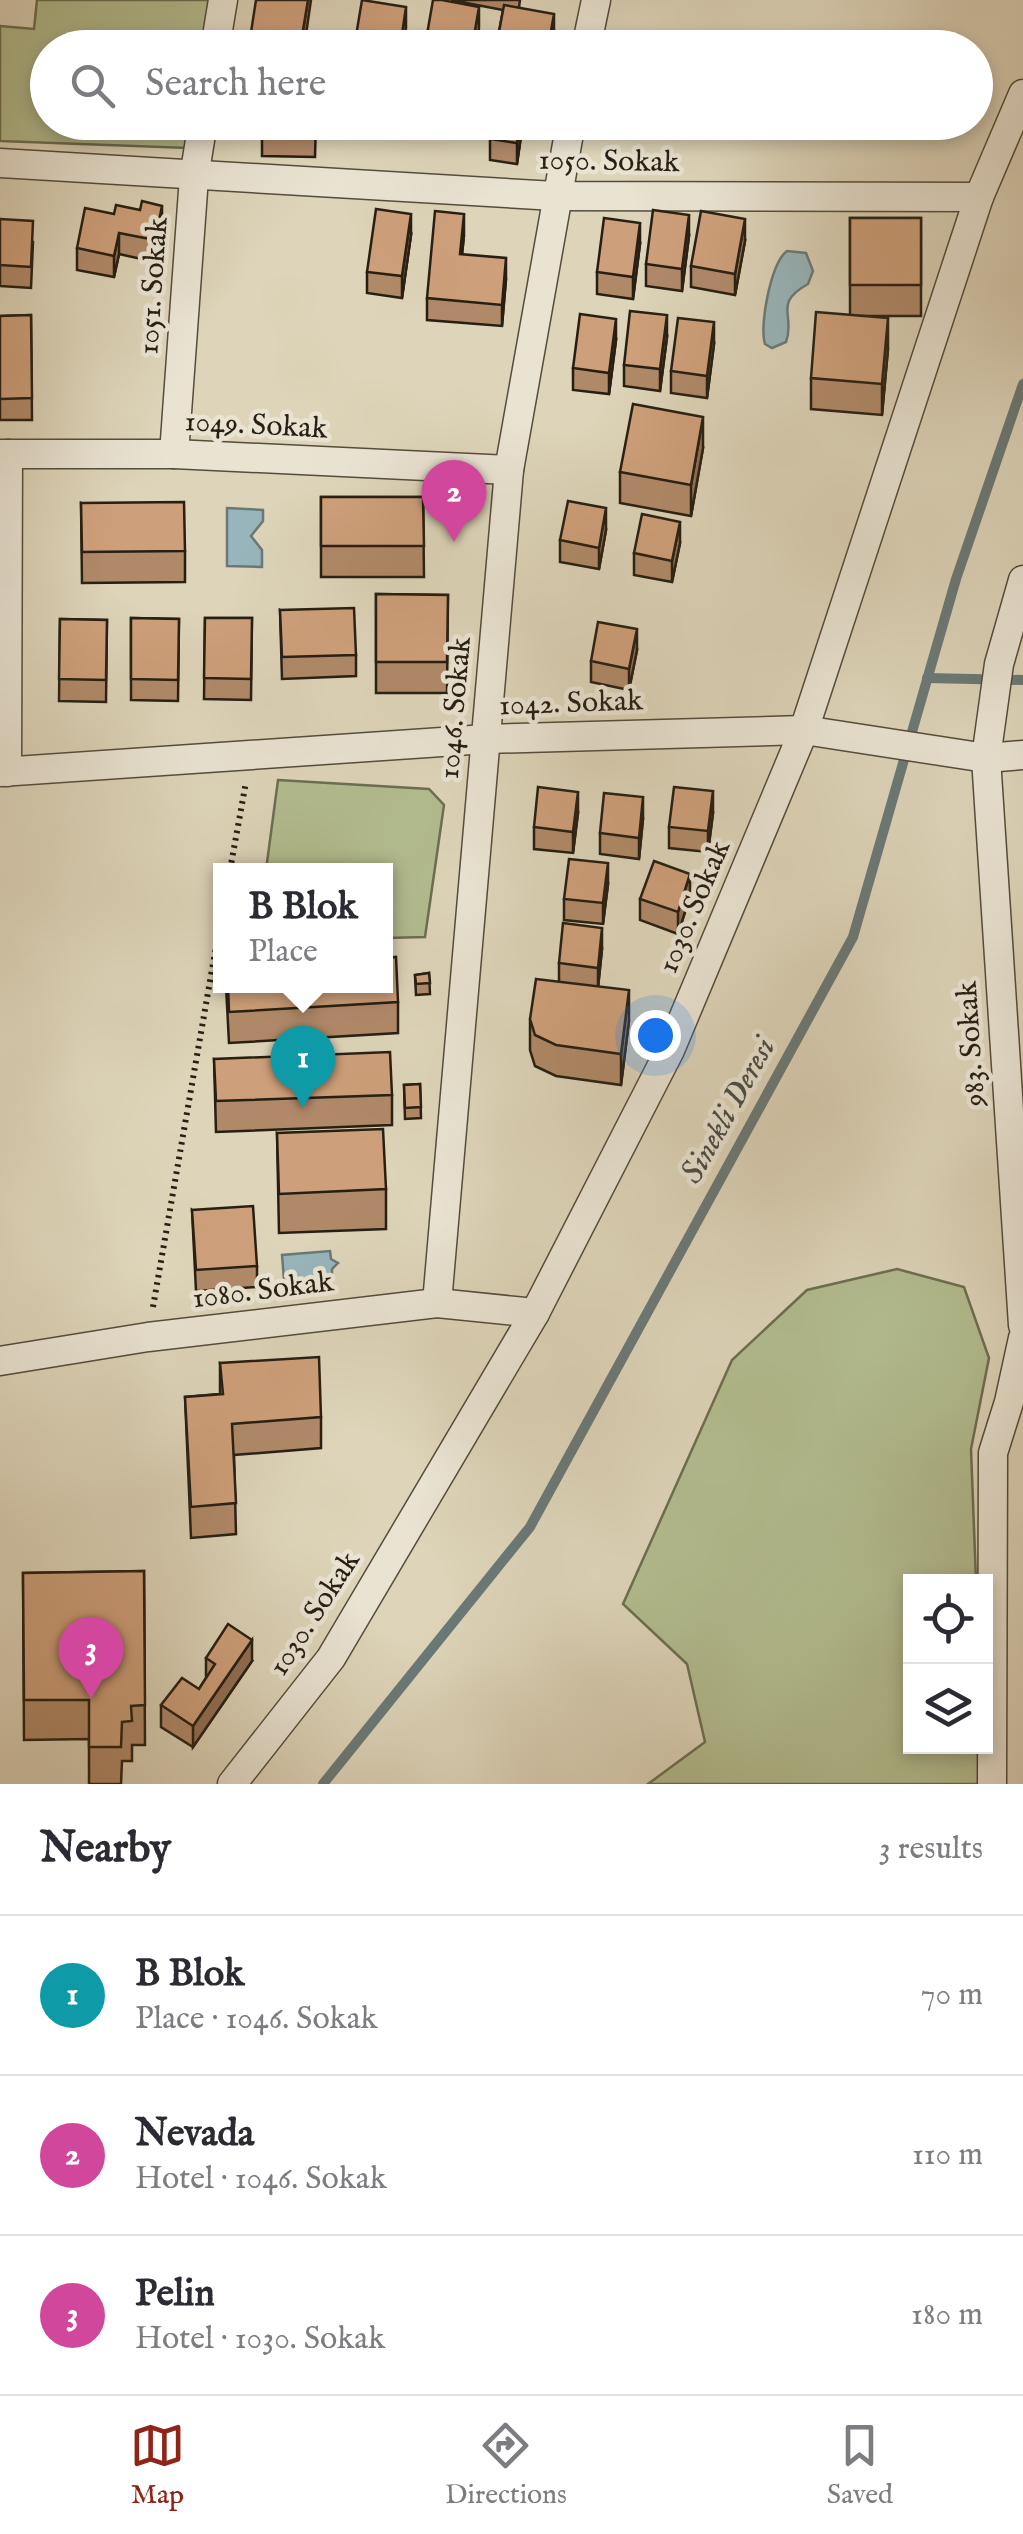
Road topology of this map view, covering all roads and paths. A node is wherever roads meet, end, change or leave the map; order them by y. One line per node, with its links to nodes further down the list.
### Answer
1 (223, 0): 3 (street)
2 (596, 0): 4 (street)
3 (218, 30)
4 (590, 30)
5 (1023, 94): 11 (street, 1030. Sokak)
6 (200, 140): 9 (street, 1051. Sokak)
7 (567, 140): 10 (street, 1046. Sokak)
8 (0, 164): 9 (street, 1050. Sokak)
9 (194, 176): 10 (street, 1050. Sokak); 13 (street, 1051. Sokak)
10 (556, 196): 11 (street, 1050. Sokak); 14 (street, 1046. Sokak)
11 (979, 197): 17 (street, 1030. Sokak)
12 (4, 454): 13 (street, 1049. Sokak); 22 (street)
13 (174, 454): 14 (street, 1049. Sokak)
14 (509, 470): 18 (street, 1046. Sokak)
15 (1023, 580): 16 (street, 983. Sokak)
16 (1011, 663): 21 (street, 983. Sokak)
17 (804, 730): 18 (street, 1042. Sokak); 21 (street, 1042. Sokak); 26 (street, 1030. Sokak)
18 (486, 740): 20 (street, 1042. Sokak); 25 (street, 1046. Sokak)
19 (1023, 755): 21 (street, 1042. Sokak)
20 (250, 756): 22 (street, 1042. Sokak); 23 (path)
21 (986, 758): 27 (street, 983. Sokak)
22 (4, 772)
23 (231, 863)
24 (213, 964): 28 (path)
25 (437, 1304): 26 (street, 1080. Sokak); 28 (street, 1080. Sokak)
26 (535, 1312): 32 (street, 1030. Sokak)
27 (1023, 1325)
28 (148, 1338): 30 (street, 1080. Sokak)
29 (1023, 1338): 31 (street)
30 (0, 1361)
31 (1016, 1401): 33 (street)
32 (232, 1784)
33 (992, 1784)

